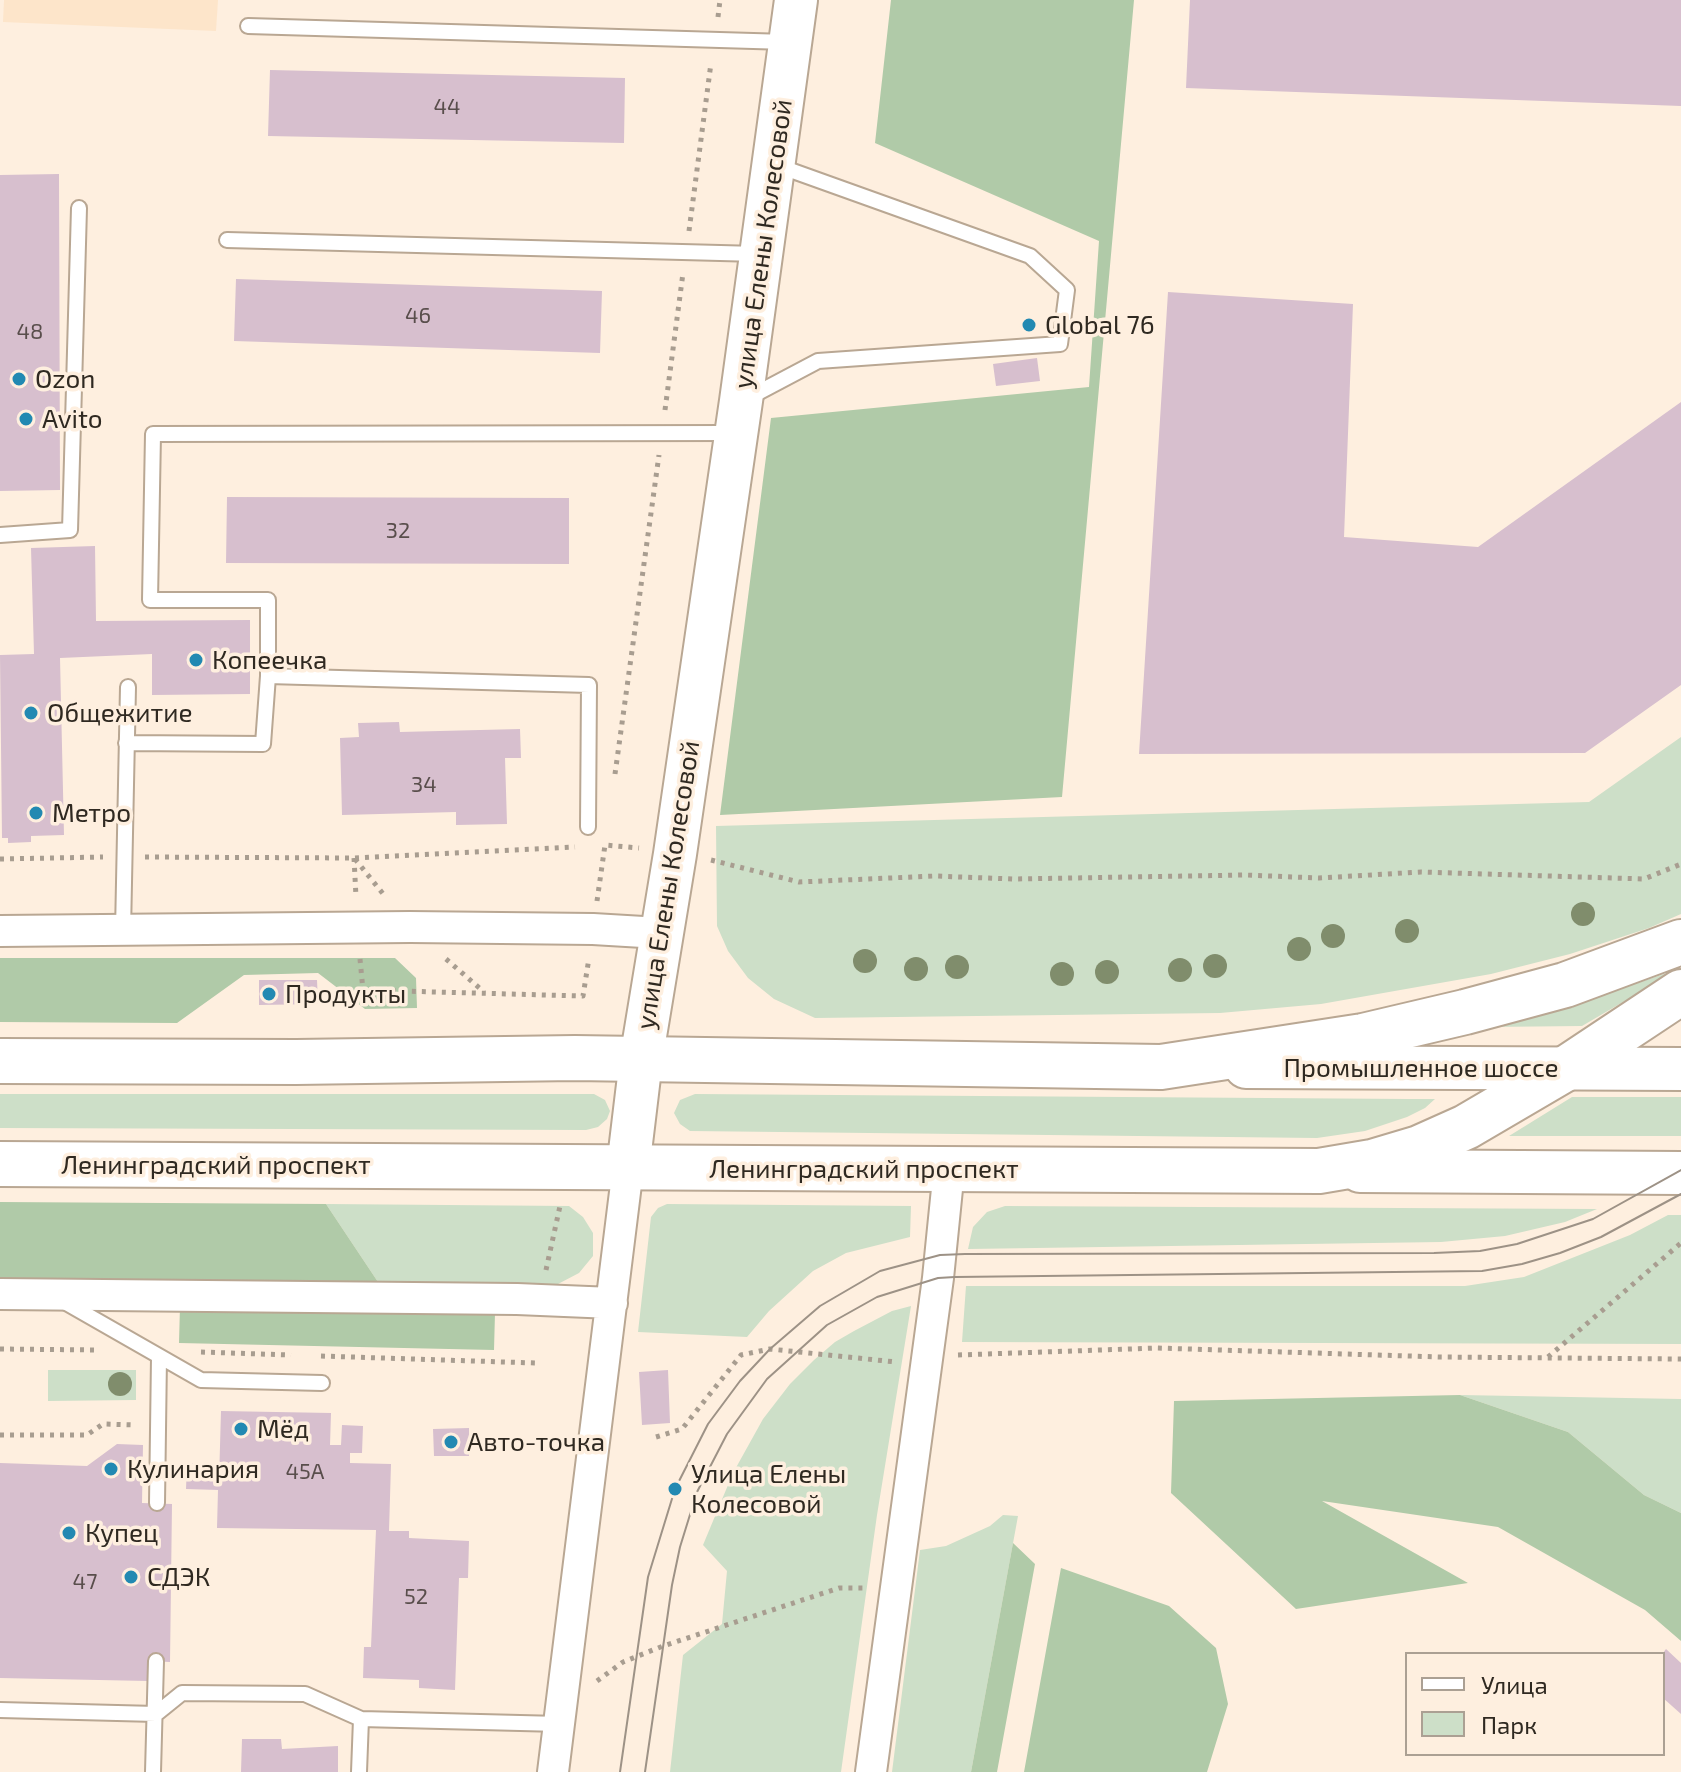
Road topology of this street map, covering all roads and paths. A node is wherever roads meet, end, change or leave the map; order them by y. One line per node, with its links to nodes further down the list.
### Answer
1 (720, 0): 4 (path)
2 (796, 0): 5 (street, улица Елены Колесовой)
3 (248, 26): 4 (lane)
4 (715, 39): 5 (lane); 9 (path)
5 (790, 42): 6 (street, улица Елены Колесовой)
6 (774, 165): 10 (street, улица Елены Колесовой); 11 (lane)
7 (79, 208): 13 (lane)
8 (227, 240): 9 (lane)
9 (686, 253): 10 (lane); 12 (path)
10 (761, 254): 11 (street, улица Елены Колесовой)
11 (738, 417): 12 (lane); 28 (street, улица Елены Колесовой)
12 (662, 433): 14 (lane); 17 (path)
13 (0, 535)
14 (268, 676): 16 (lane); 18 (lane)
15 (128, 687): 16 (lane)
16 (126, 743): 22 (lane)
17 (613, 784)
18 (588, 827)
19 (607, 830): 20 (path)
20 (605, 845): 21 (path); 22 (path)
21 (645, 849)
22 (124, 857): 24 (path); 27 (lane)
23 (699, 858): 25 (path)
24 (0, 859)
25 (1681, 864)
26 (0, 931): 27 (street)
27 (123, 931): 28 (street)
28 (660, 933): 31 (street, улица Елены Колесовой)
29 (1681, 942): 33 (main road)
30 (1681, 992): 34 (main road, Ленинградский проспект)
31 (641, 1060): 32 (main road); 33 (main road); 37 (street, улица Елены Колесовой)
32 (0, 1061)
33 (1161, 1067): 34 (street, Промышленное шоссе)
34 (1565, 1069): 35 (street, Промышленное шоссе); 39 (main road, Ленинградский проспект)
35 (1681, 1069)
36 (0, 1164): 37 (main road, Ленинградский проспект)
37 (628, 1168): 38 (main road, Ленинградский проспект); 46 (street, улица Елены Колесовой)
38 (949, 1169): 39 (main road, Ленинградский проспект); 48 (street)
39 (1319, 1171): 40 (street)
40 (1681, 1173)
41 (560, 1206): 43 (path)
42 (1681, 1243): 49 (path)
43 (543, 1283)
44 (0, 1294): 45 (street)
45 (50, 1294): 46 (street); 47 (lane)
46 (612, 1303): 61 (street, улица Елены Колесовой)
47 (159, 1357): 51 (lane); 55 (lane)
48 (927, 1358): 49 (path); 54 (path); 56 (street)
49 (1547, 1358): 50 (path)
50 (1681, 1359)
51 (322, 1383)
52 (125, 1424): 53 (path)
53 (0, 1435)
54 (656, 1437)
55 (157, 1503)
56 (896, 1588): 61 (path); 65 (street)
57 (156, 1661): 59 (lane)
58 (0, 1710): 59 (lane)
59 (156, 1714): 60 (lane); 62 (lane)
60 (361, 1719): 61 (lane); 63 (lane)
61 (560, 1724): 64 (street, улица Елены Колесовой)
62 (153, 1772)
63 (359, 1772)
64 (553, 1772)
65 (871, 1772)

